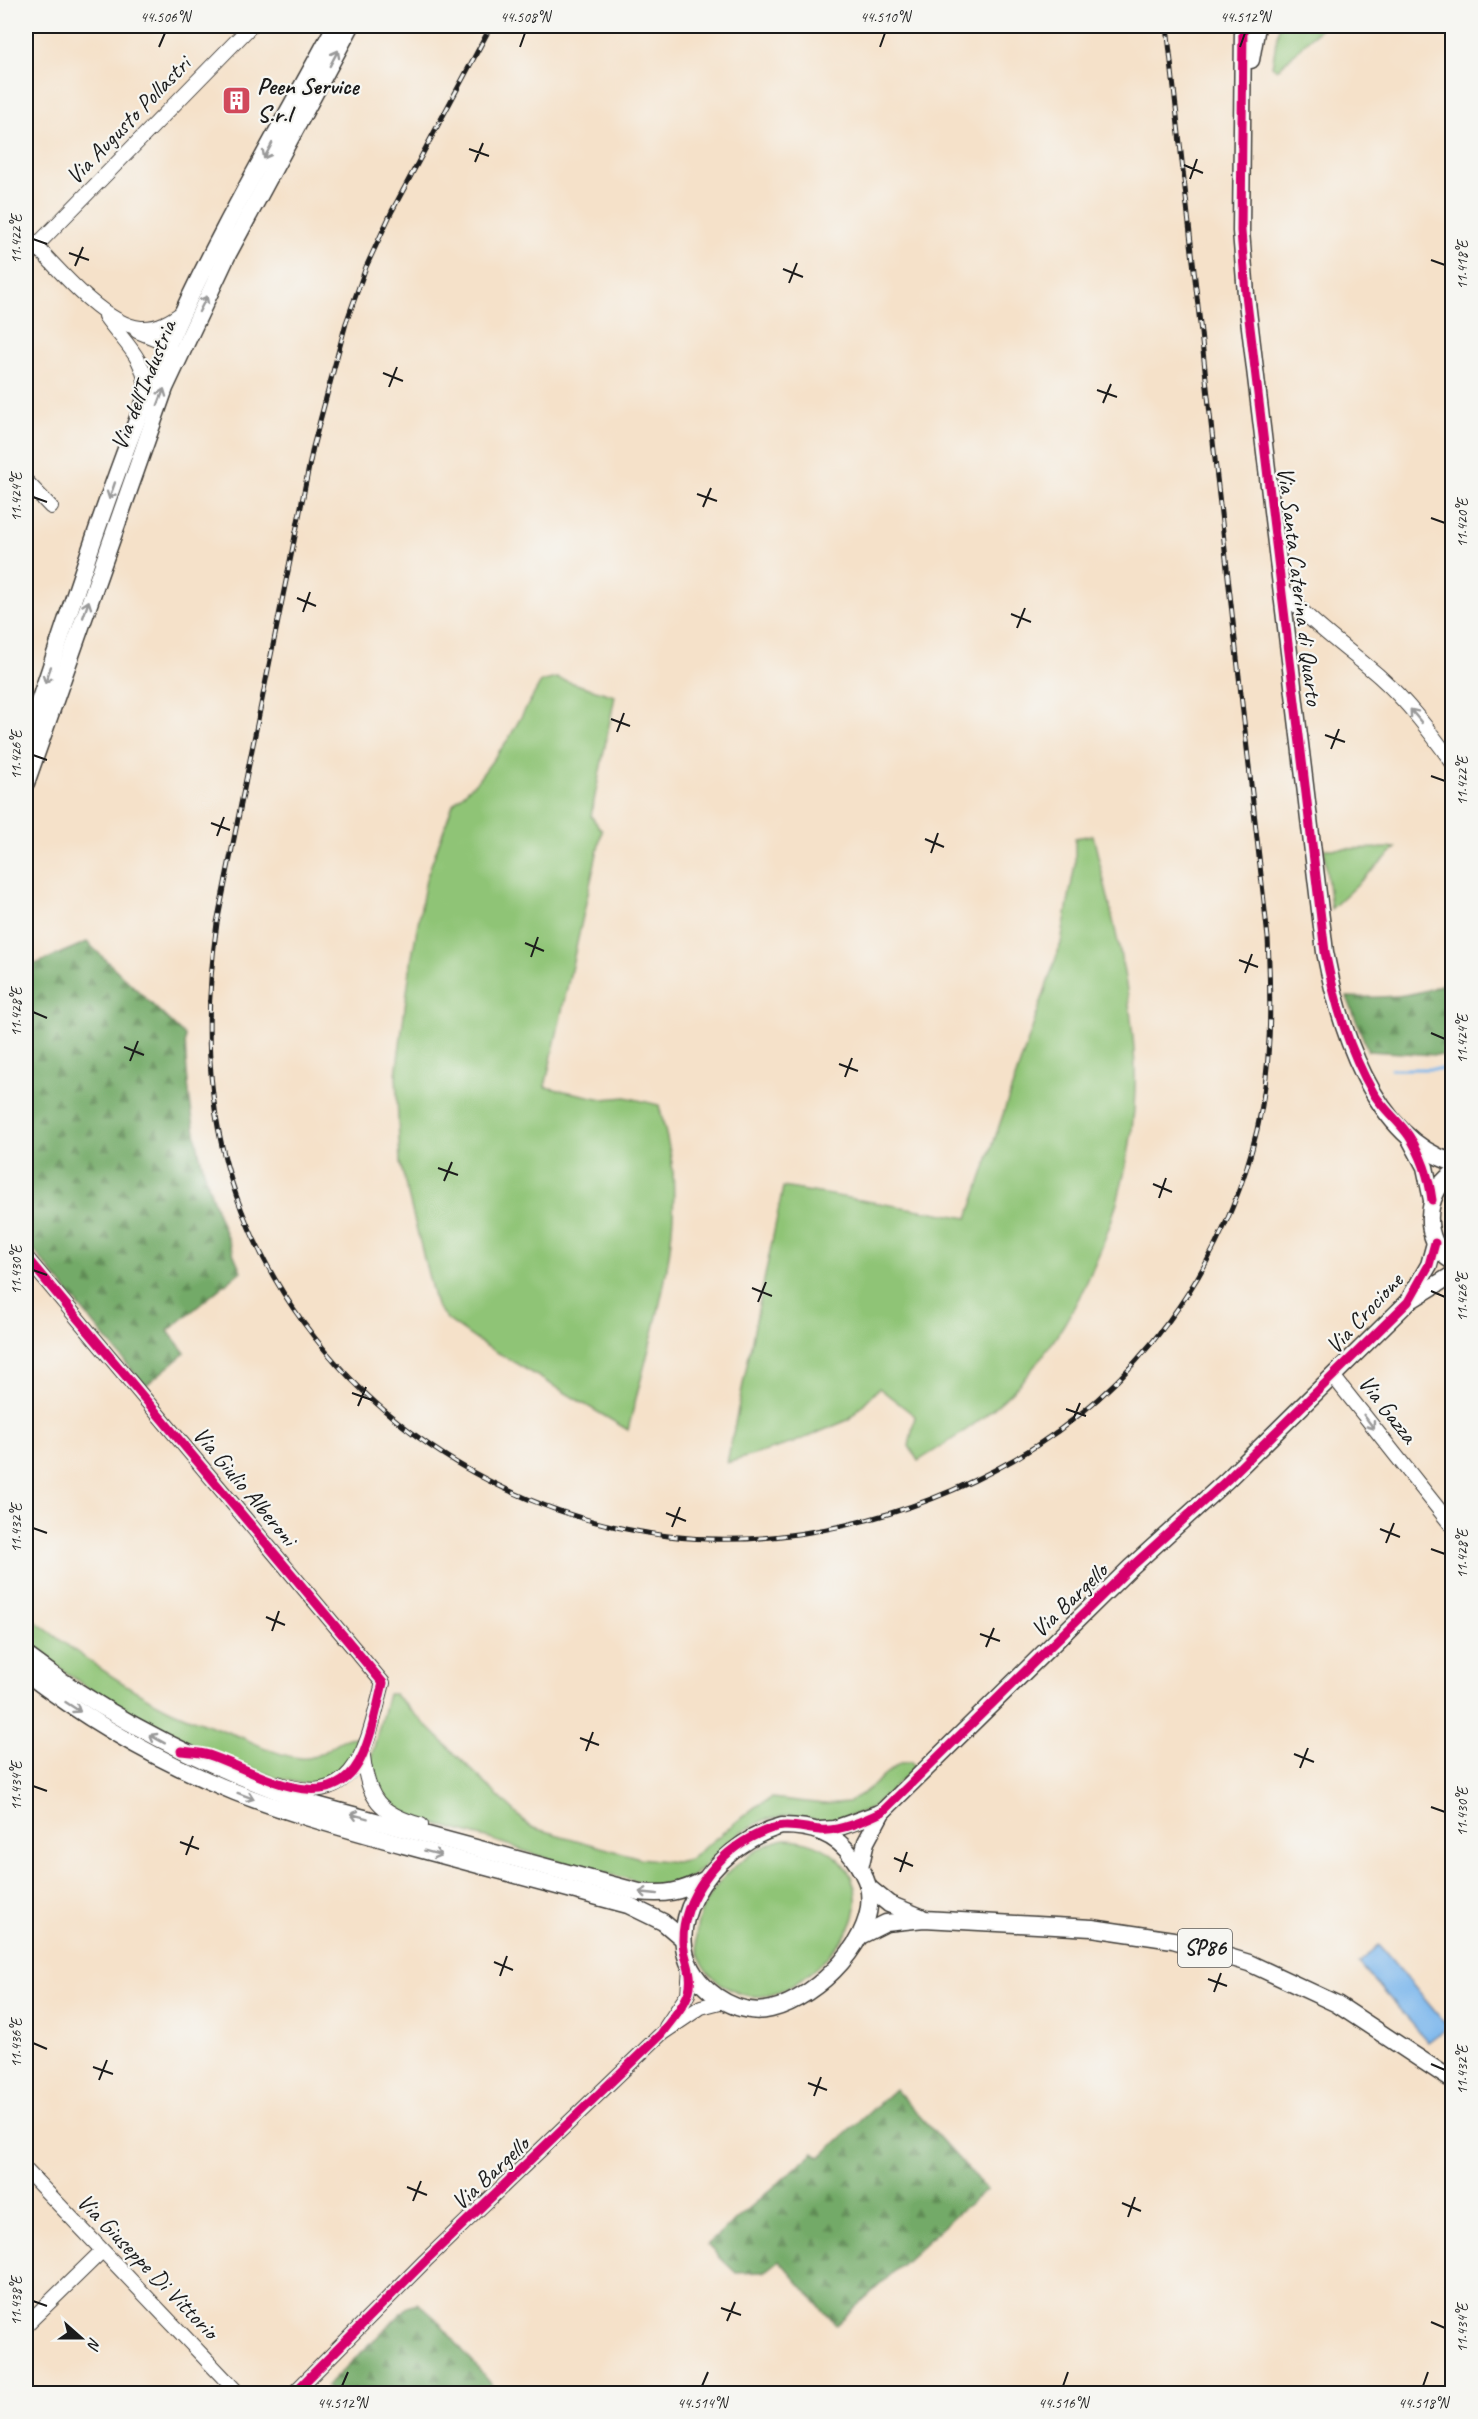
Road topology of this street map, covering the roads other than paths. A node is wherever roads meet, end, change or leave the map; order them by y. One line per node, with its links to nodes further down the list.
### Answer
1 (251, 26): 8 (street, Via Augusto Pollastri)
2 (335, 26): 10 (main road, Via dell'Industria, one-way to 10)
3 (351, 26): 13 (main road, Via dell'Industria, one-way to 3)
4 (1243, 26): 6 (main road, Via Santa Caterina di Quarto)
5 (1257, 26): 6 (main road, Via Santa Caterina di Quarto)
6 (1242, 129): 17 (main road, Via Santa Caterina di Quarto)
7 (26, 236): 8 (street)
8 (36, 246): 9 (street)
9 (98, 306): 11 (street); 12 (street)
10 (184, 311): 11 (street); 13 (main road, Via dell'Industria)
11 (127, 325): 13 (street)
12 (131, 346): 13 (street); 14 (street)
13 (169, 354): 14 (main road, Via dell'Industria); 20 (main road, Via dell'Industria, one-way to 13)
14 (146, 399): 18 (main road, Via dell'Industria, one-way to 18)
15 (26, 482): 16 (street)
16 (51, 507)
17 (1279, 582): 19 (street, one-way to 17); 21 (main road, Via Santa Caterina di Quarto)
18 (26, 740)
19 (1452, 762)
20 (26, 783)
21 (1408, 1135): 22 (main road, Via Santa Caterina di Quarto); 24 (main road, Via Santa Caterina di Quarto)
22 (1452, 1162)
23 (1452, 1174): 24 (main road)
24 (1432, 1200): 25 (main road, Via Santa Caterina di Quarto)
25 (1435, 1243): 27 (main road); 29 (main road, Via Crocione)
26 (26, 1257): 35 (street, Via Giulio Alberoni)
27 (1452, 1262)
28 (1452, 1275): 29 (main road, Via Crocione)
29 (1408, 1302): 30 (main road, Via Crocione)
30 (1333, 1376): 31 (street, Via Gazza, one-way to 31); 36 (main road, Via Bargello)
31 (1452, 1526)
32 (26, 1655): 34 (main road, one-way to 32)
33 (26, 1674): 44 (main road, one-way to 44)
34 (182, 1751): 35 (street); 38 (main road, one-way to 34)
35 (363, 1756): 38 (street)
36 (882, 1812): 37 (main road, Via Bargello); 39 (main road, Via Bargello)
37 (820, 1830): 39 (main road); 40 (main road)
38 (504, 1856): 40 (main road, one-way to 38)
39 (860, 1868): 41 (main road)
40 (704, 1880): 44 (main road)
41 (868, 1887): 42 (main road, SP86); 43 (main road)
42 (924, 1919): 43 (main road, SP86); 48 (main road, SP86)
43 (862, 1935): 46 (main road)
44 (683, 1939): 45 (main road)
45 (690, 1967): 46 (main road); 47 (street, Via Bargello)
46 (724, 2001): 47 (street, Via Bargello)
47 (661, 2034): 53 (street, Via Bargello)
48 (1452, 2080)
49 (26, 2170): 50 (street, Via Giuseppe Di Vittorio)
50 (102, 2251): 51 (street); 52 (street, Via Giuseppe Di Vittorio)
51 (26, 2325)
52 (239, 2394)
53 (293, 2394)

